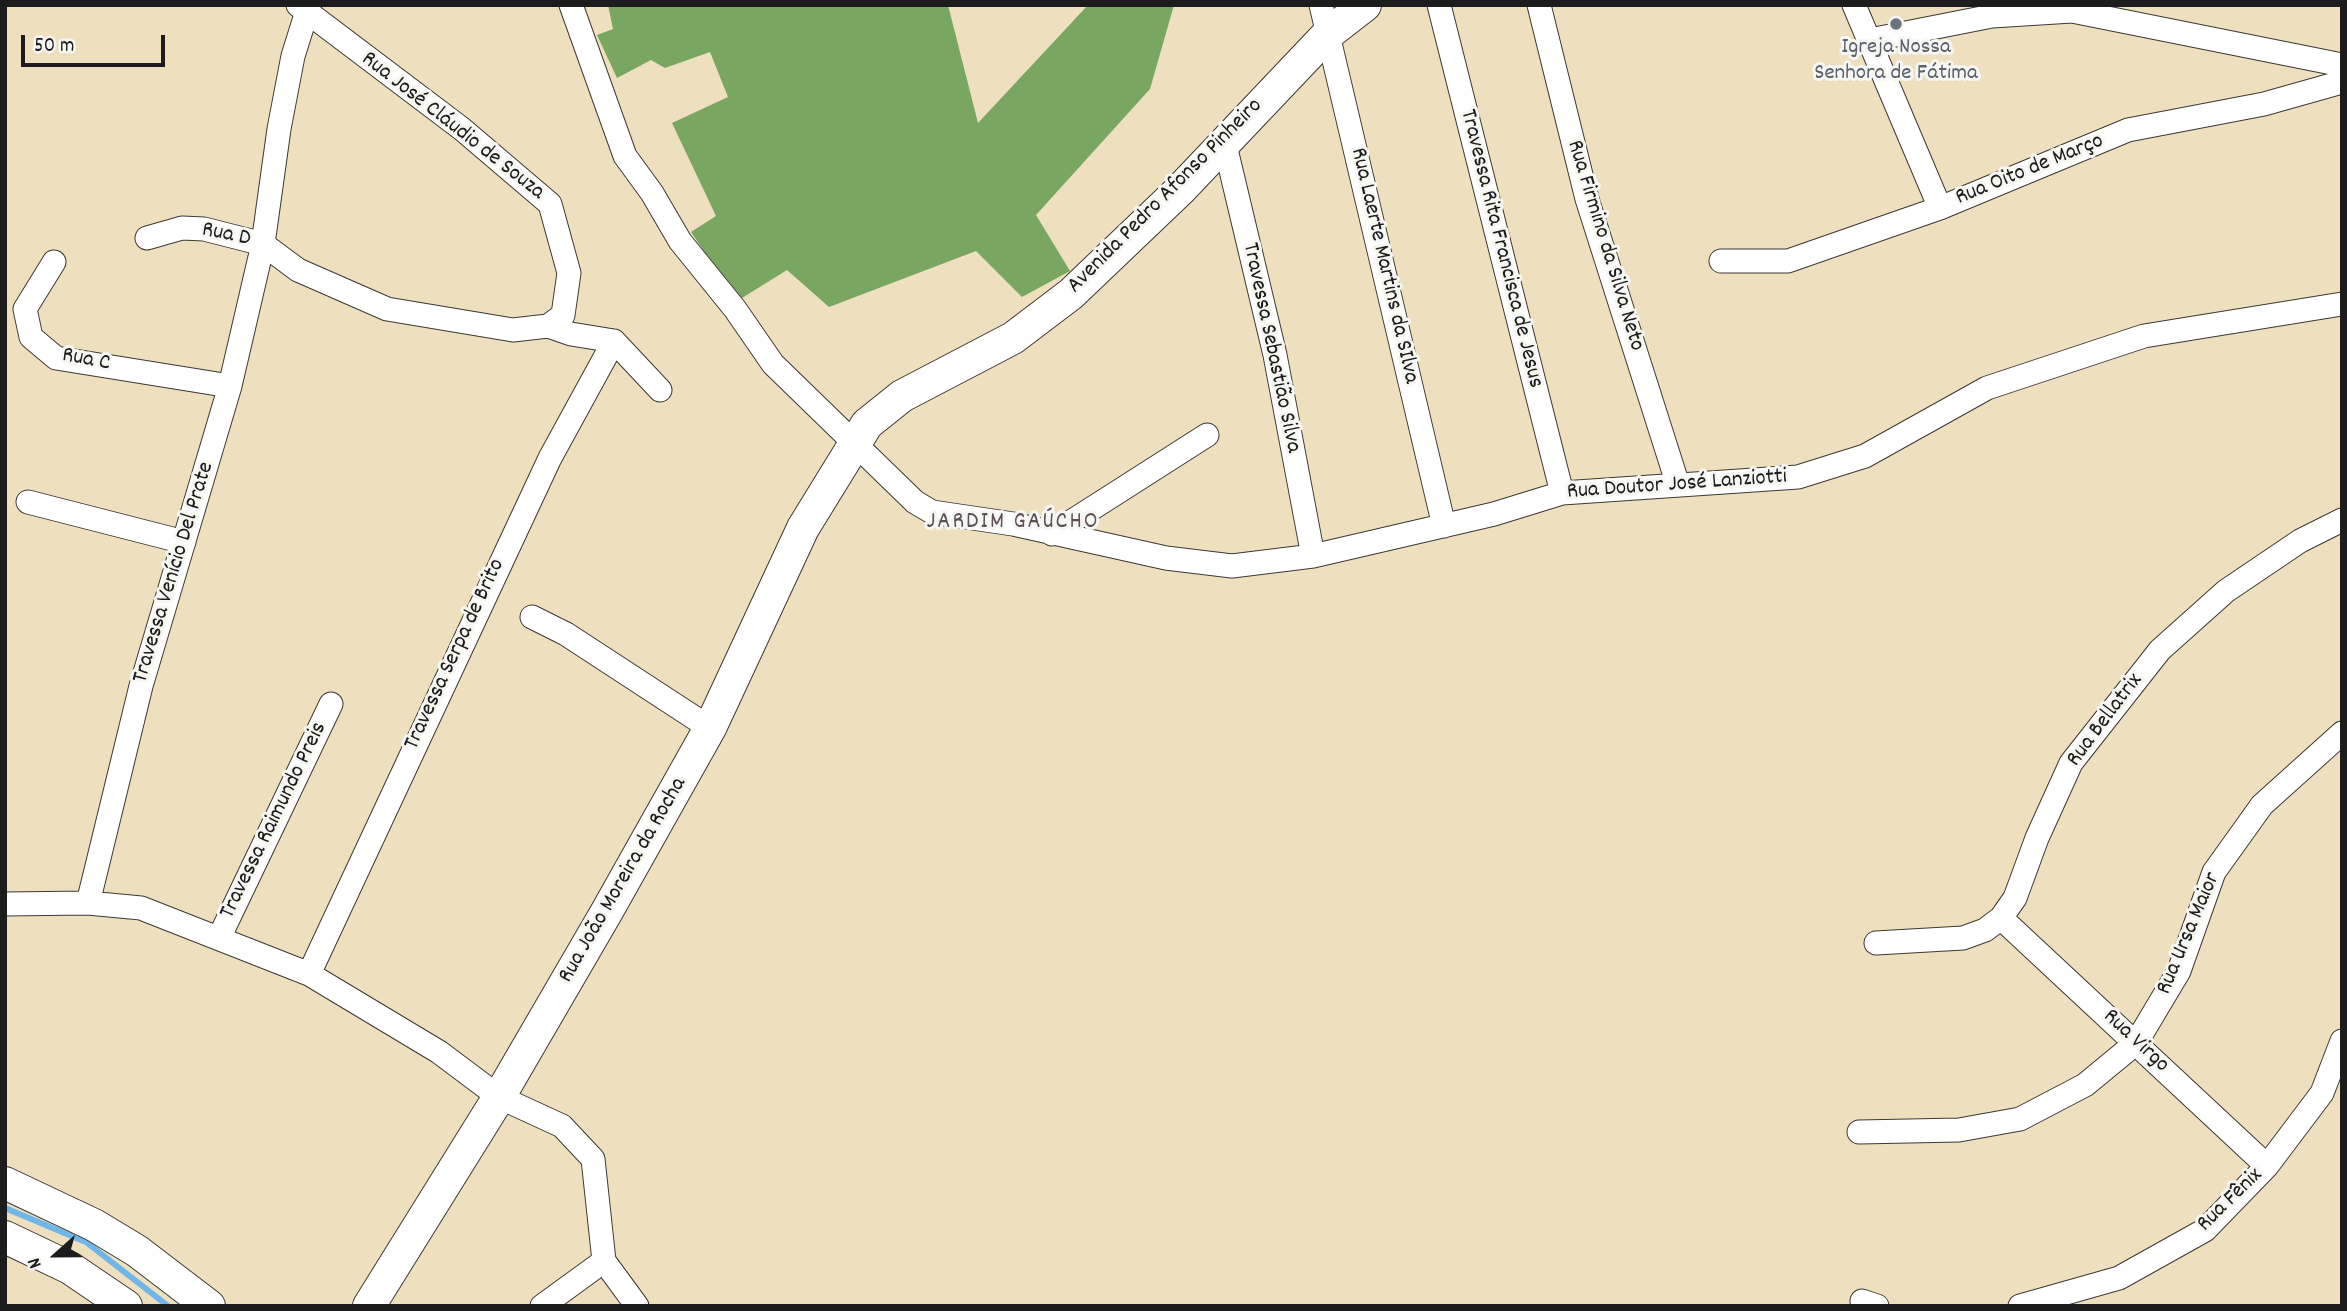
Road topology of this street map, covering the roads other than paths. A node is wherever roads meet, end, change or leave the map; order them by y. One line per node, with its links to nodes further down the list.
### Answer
1 (572, 5): 23 (street, Rua Doutor José Lanziotti)
2 (1365, 5): 7 (street, Avenida Pedro Afonso Pinheiro)
3 (1439, 5): 25 (street, Travessa Rita Francisca de Jesus)
4 (1539, 5): 24 (street, Rua Firmino da Silva Neto)
5 (1854, 5): 8 (street)
6 (305, 8): 14 (street); 18 (street, Rua José Cláudio de Souza)
7 (1325, 19): 11 (street, Avenida Pedro Afonso Pinheiro); 28 (street, Rua Laerte Martins da SIlva)
8 (1870, 40): 9 (street); 12 (street)
9 (2342, 65)
10 (2342, 82): 12 (street, Rua Oito de Março)
11 (1224, 141): 23 (street, Avenida Pedro Afonso Pinheiro); 31 (street, Travessa Sebastião Silva)
12 (1940, 208): 15 (street, Rua Oito de Março)
13 (147, 238): 14 (street, Rua D)
14 (263, 244): 18 (street); 20 (street, Travessa Venício Del Prate)
15 (1721, 261)
16 (54, 262): 20 (street, Rua C)
17 (2342, 304): 24 (street, Rua Doutor José Lanziotti)
18 (555, 320): 19 (street)
19 (614, 341): 21 (street); 41 (street, Travessa Serpa de Brito)
20 (230, 386): 30 (street, Travessa Venício Del Prate)
21 (660, 390)
22 (1207, 435): 29 (street)
23 (853, 443): 29 (street, Rua Doutor José Lanziotti); 34 (street, Rua João Moreira da Rocha)
24 (1678, 485): 25 (street, Rua Doutor José Lanziotti)
25 (1562, 493): 28 (street, Rua Doutor José Lanziotti)
26 (28, 502): 30 (street)
27 (2342, 520): 38 (street, Rua Bellatrix)
28 (1444, 526): 31 (street, Rua Doutor José Lanziotti)
29 (1052, 534): 31 (street, Rua Doutor José Lanziotti)
30 (184, 541): 36 (street, Travessa Venício Del Prate)
31 (1313, 556)
32 (532, 617): 34 (street)
33 (331, 704): 39 (street, Travessa Raimundo Preis)
34 (710, 728): 44 (street, Rua João Moreira da Rocha)
35 (2342, 733): 43 (street, Rua Ursa Maior)
36 (88, 902): 37 (street); 39 (street)
37 (5, 904)
38 (2001, 918): 40 (street, Rua Bellatrix); 43 (street, Rua Virgo)
39 (219, 938): 41 (street)
40 (1876, 943)
41 (309, 974): 44 (street)
42 (2342, 1041): 46 (street, Rua Fênix)
43 (2136, 1043): 45 (street, Rua Ursa Maior); 46 (street, Rua Virgo)
44 (499, 1097): 49 (street); 52 (street, Rua João Moreira da Rocha)
45 (1859, 1132)
46 (2267, 1166): 55 (street, Rua Fênix)
47 (5, 1182): 51 (street)
48 (5, 1237): 50 (street)
49 (604, 1261): 53 (street); 54 (street)
50 (126, 1306)
51 (209, 1306)
52 (369, 1306)
53 (542, 1306)
54 (636, 1306)
55 (2020, 1306)

